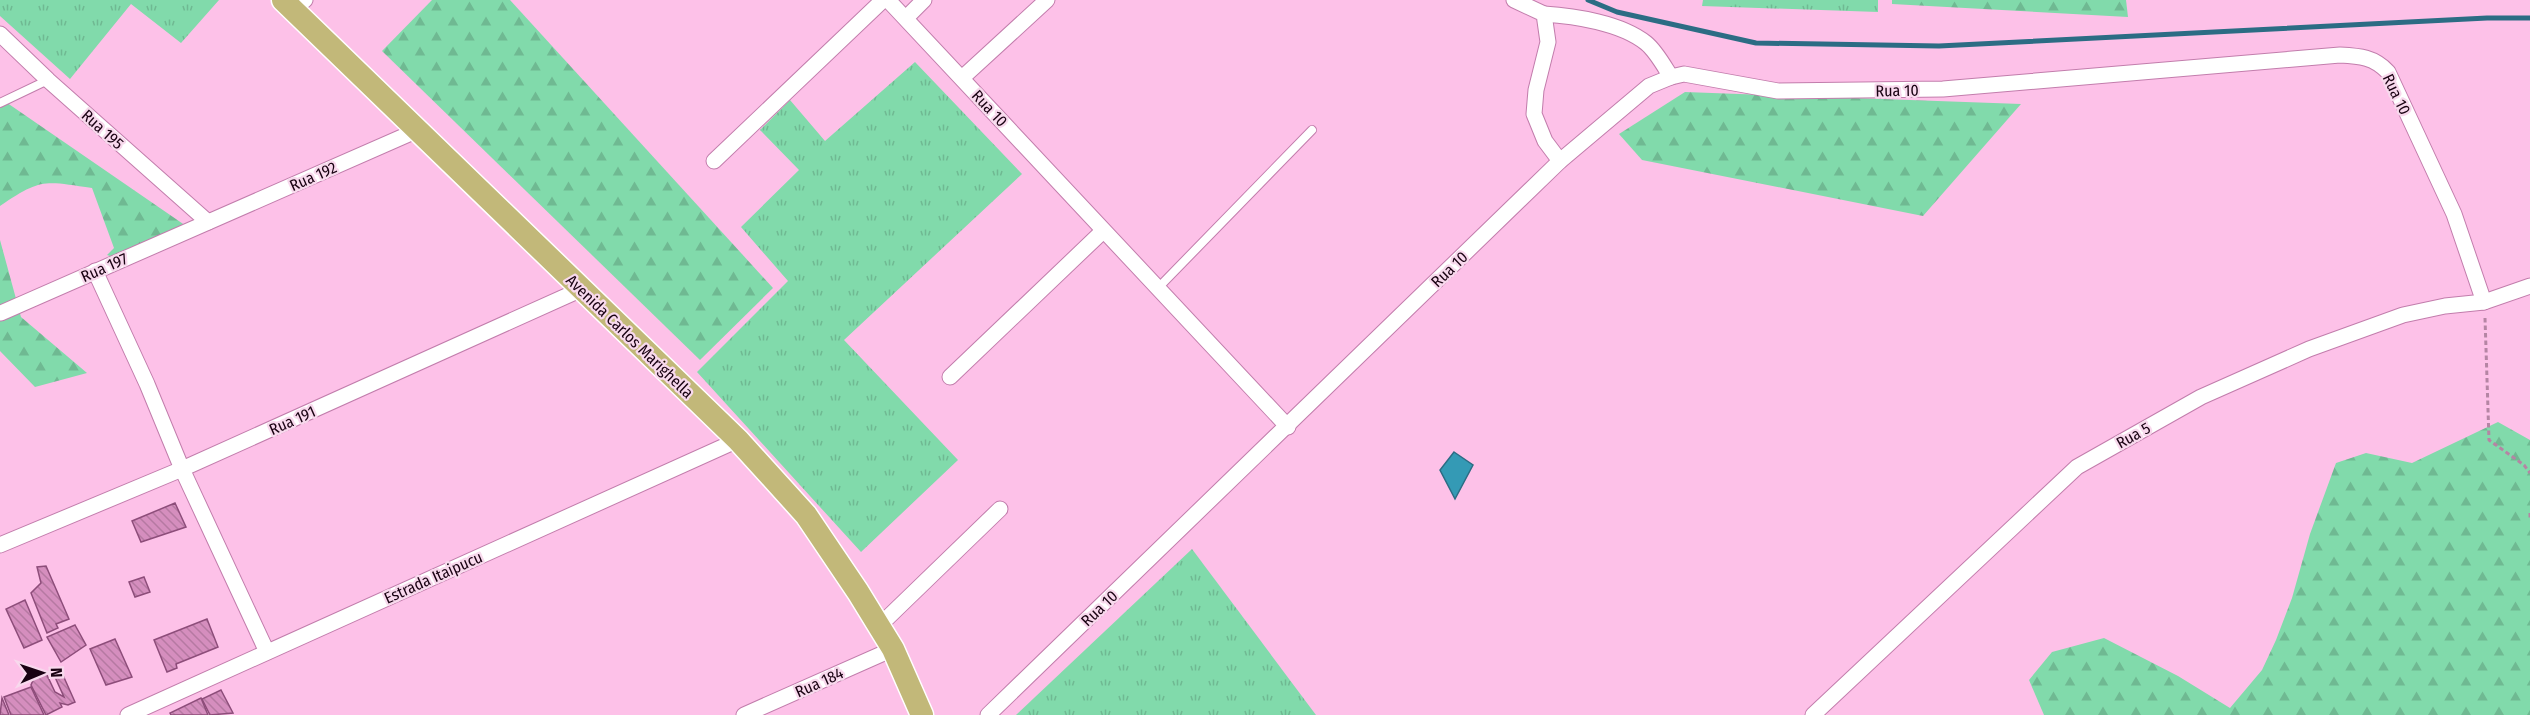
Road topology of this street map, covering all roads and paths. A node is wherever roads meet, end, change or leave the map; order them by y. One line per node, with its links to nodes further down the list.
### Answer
1 (883, 0): 16 (street)
2 (888, 0): 8 (street, Rua 10)
3 (924, 0): 8 (street)
4 (1047, 0): 11 (street)
5 (1514, 0): 7 (street)
6 (293, 3): 14 (main road, Avenida Carlos Marighella)
7 (1544, 14): 10 (street); 17 (street)
8 (906, 18): 11 (street, Rua 10)
9 (0, 34): 12 (street, Rua 195)
10 (1671, 76): 17 (street, Rua 10); 24 (street, Rua 10)
11 (962, 78): 19 (street, Rua 10)
12 (48, 80): 13 (lane); 18 (street, Rua 195)
13 (0, 103)
14 (418, 130): 18 (street, Rua 192); 23 (main road, Avenida Carlos Marighella)
15 (1312, 130): 22 (lane)
16 (714, 161)
17 (1560, 161): 27 (street, Rua 10)
18 (208, 222): 20 (street, Rua 197)
19 (1103, 231): 22 (street, Rua 10); 26 (street)
20 (95, 271): 25 (street, Rua 197); 29 (street)
21 (2530, 286): 24 (street, Rua 5)
22 (1158, 288): 27 (street, Rua 10)
23 (582, 289): 28 (main road, Avenida Carlos Marighella); 29 (street, Rua 191)
24 (2484, 302): 30 (path); 42 (street, Rua 5)
25 (1, 313)
26 (950, 377)
27 (1288, 427): 41 (street, Rua 10)
28 (738, 440): 35 (main road, Avenida Carlos Marighella); 37 (street, Estrada Itaipucu)
29 (182, 469): 34 (street, Rua 191); 37 (street)
30 (2530, 473)
31 (1000, 509): 35 (street)
32 (2530, 513): 33 (path)
33 (2530, 519)
34 (0, 545)
35 (878, 627): 36 (main road, Avenida Carlos Marighella)
36 (893, 649): 39 (street, Rua 184); 40 (main road, Avenida Carlos Marighella)
37 (267, 652): 38 (street, Estrada Itaipucu)
38 (128, 715)
39 (744, 715)
40 (922, 715)
41 (988, 715)
42 (1813, 715)

